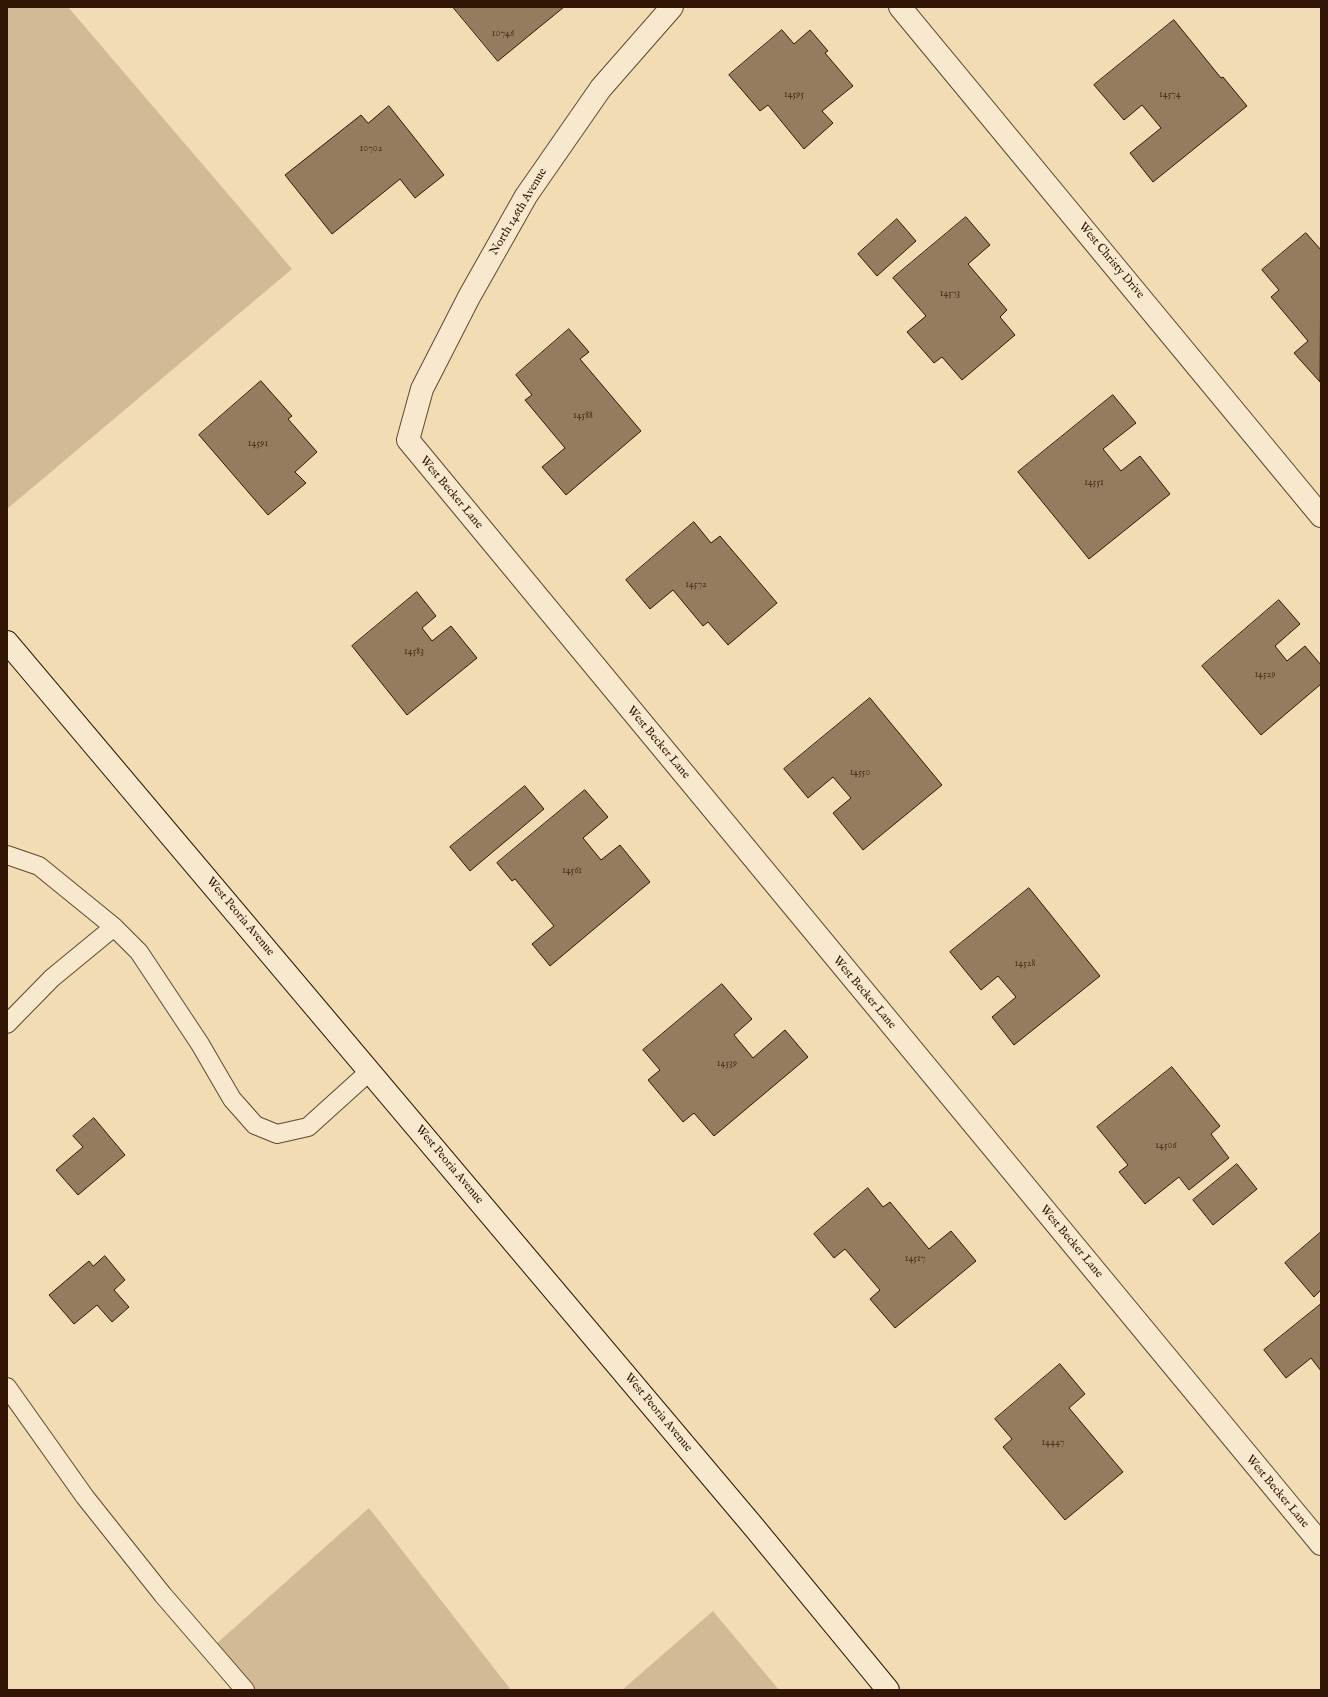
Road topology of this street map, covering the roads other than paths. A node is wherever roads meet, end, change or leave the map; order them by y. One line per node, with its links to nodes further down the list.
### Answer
1 (672, 7): 3 (street, North 146th Avenue)
2 (900, 7): 4 (street, West Christy Drive)
3 (408, 440): 11 (street, West Becker Lane)
4 (1321, 516)
5 (7, 642): 9 (street, West Peoria Avenue)
6 (7, 854): 7 (lane)
7 (114, 927): 8 (lane); 9 (lane)
8 (7, 1024)
9 (370, 1071): 13 (street, West Peoria Avenue)
10 (7, 1387): 12 (lane)
11 (1321, 1544)
12 (245, 1690)
13 (888, 1690)

